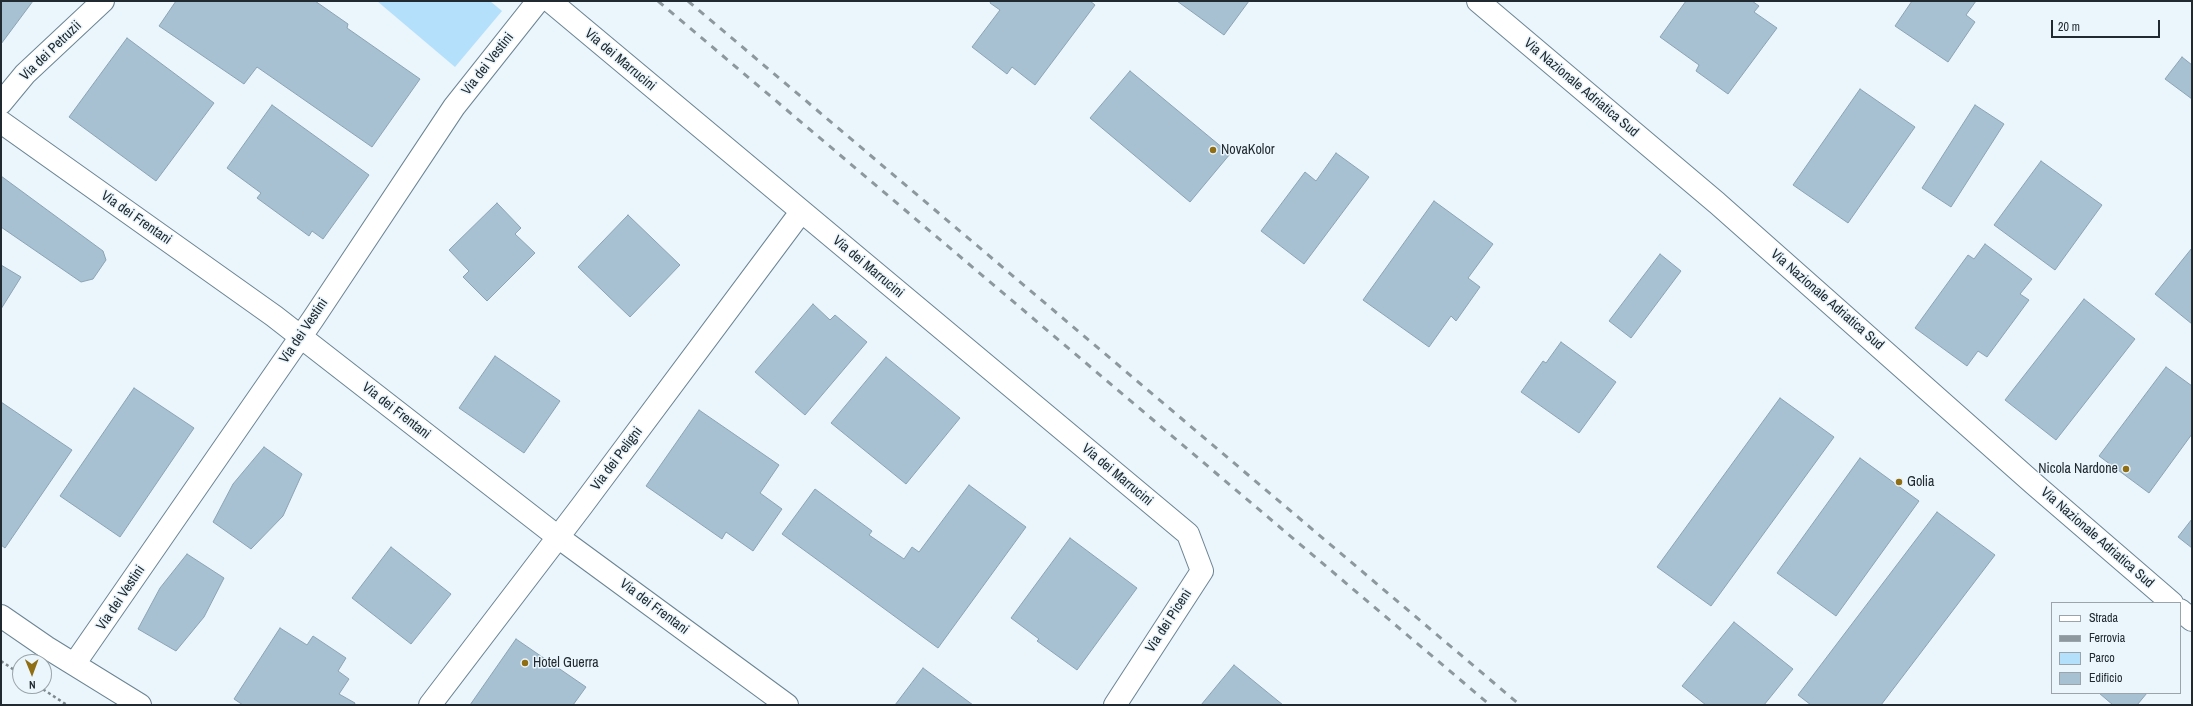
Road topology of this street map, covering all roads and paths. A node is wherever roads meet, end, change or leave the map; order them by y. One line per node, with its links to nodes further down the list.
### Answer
1 (103, 1): 5 (street, Via dei Petruzii)
2 (538, 1): 8 (street, Via dei Vestini)
3 (550, 1): 7 (street, Via dei Marrucini)
4 (1478, 1): 11 (street, Via Nazionale Adriatica Sud)
5 (1, 103)
6 (1, 122): 8 (street, Via dei Frentani)
7 (802, 212): 9 (street, Via dei Marrucini); 10 (street, Via dei Peligni)
8 (300, 338): 10 (street, Via dei Frentani); 16 (street, Via dei Vestini)
9 (1188, 534): 23 (street, Via dei Piceni)
10 (558, 537): 21 (street, Via dei Peligni); 22 (street, Via dei Frentani)
11 (2171, 602)
12 (2181, 611): 14 (street)
13 (1, 616): 16 (street)
14 (2192, 620)
15 (1, 661): 17 (path)
16 (75, 663): 20 (street)
17 (12, 669)
18 (50, 694): 19 (path)
19 (67, 705)
20 (140, 705)
21 (430, 705)
22 (787, 705)
23 (1115, 705)

